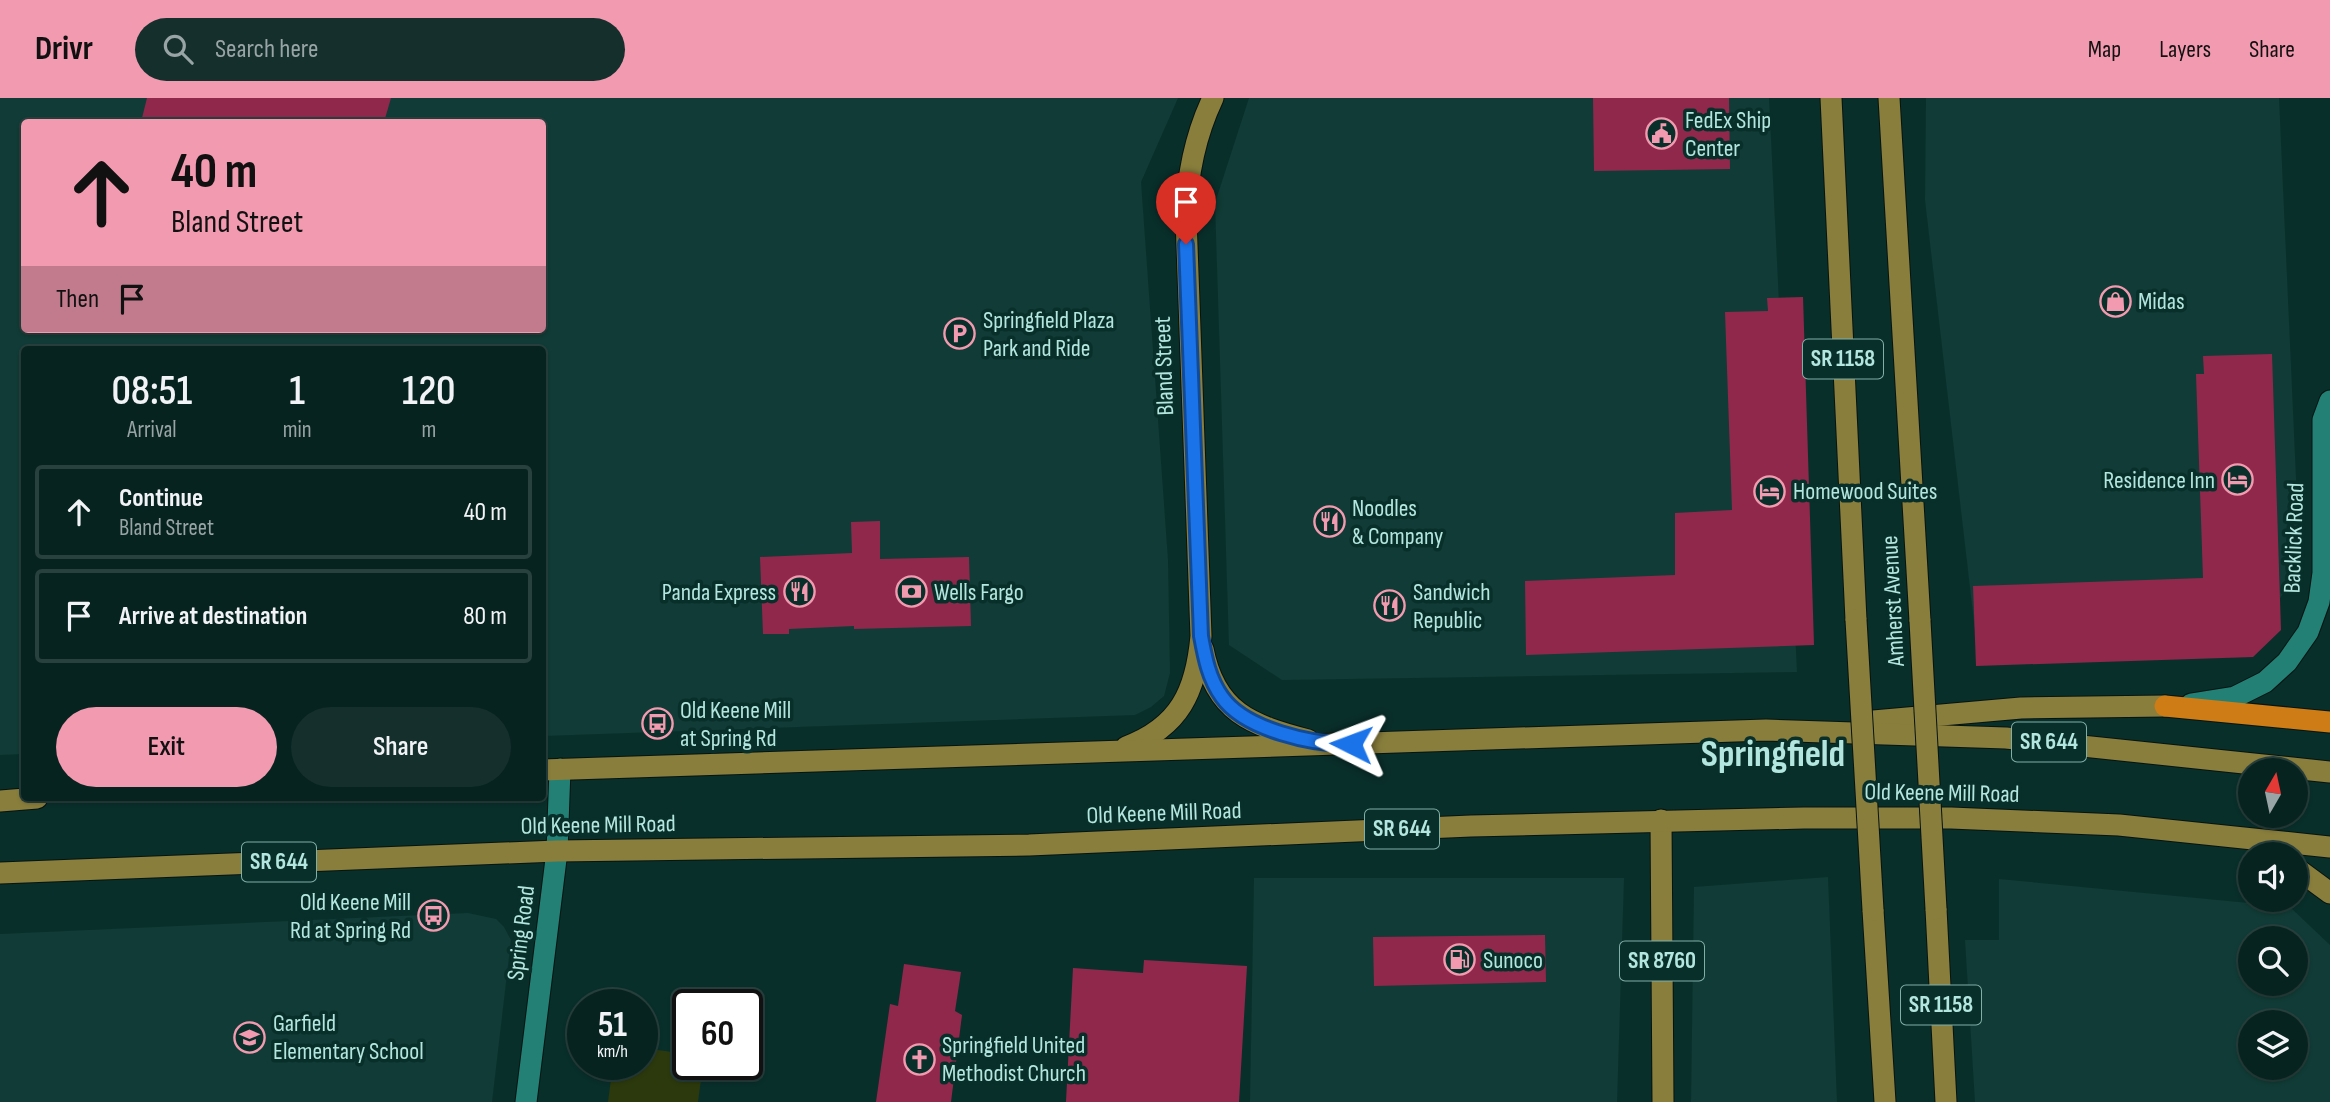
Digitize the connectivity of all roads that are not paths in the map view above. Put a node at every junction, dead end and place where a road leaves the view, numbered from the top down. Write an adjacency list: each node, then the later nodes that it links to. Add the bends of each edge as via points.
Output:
1 (1213, 98): 5 (main road, Bland Street, via 1191,166 1186,218)
2 (1831, 98): 25 (main road, Amherst Avenue / SR 1158, bridge)
3 (1889, 98): 26 (main road, Amherst Avenue / SR 1158, bridge)
4 (2330, 401): 6 (main road, Backlick Road, via 2323,420 2323,573 2308,632 2287,662 2265,682 2235,697)
5 (1201, 636): 9 (main road, via 1206,665 1233,710 1266,727); 10 (main road, via 1194,680 1175,716 1155,734)
6 (2165, 706): 7 (highway); 8 (main road, via 2021,708)
7 (2330, 722)
8 (1766, 730): 9 (main road, SR 644); 12 (main road, SR 644, via 2006,738)
9 (1327, 745): 10 (main road, SR 644)
10 (1114, 752): 11 (main road, SR 644)
11 (551, 769): 19 (main road, Spring Road)
12 (2330, 772)
13 (21, 799): 14 (main road)
14 (0, 801)
15 (1661, 820): 16 (main road, Old Keene Mill Road / SR 644, via 1951,818 2119,825); 19 (main road, Old Keene Mill Road / SR 644, via 1029,845); 24 (main road, SR 8760)
16 (2245, 837): 17 (main road); 18 (main road, Old Keene Mill Road / SR 644)
17 (2253, 842)
18 (2330, 847)
19 (557, 851): 20 (main road, Old Keene Mill Road / SR 644); 23 (main road, Spring Road)
20 (0, 873)
21 (2308, 876): 22 (main road)
22 (2330, 892)
23 (526, 1102)
24 (1662, 1102)
25 (1885, 1102)
26 (1945, 1102)

